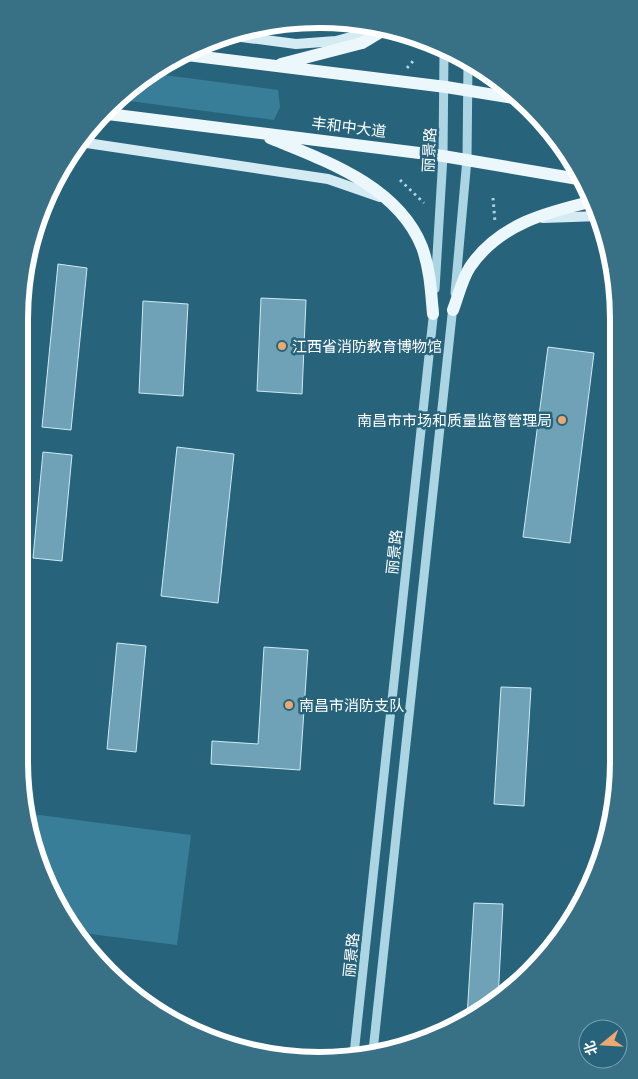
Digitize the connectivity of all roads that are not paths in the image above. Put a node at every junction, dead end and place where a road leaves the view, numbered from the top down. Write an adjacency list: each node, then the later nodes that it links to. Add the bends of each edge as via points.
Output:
1 (370, 32): 3 (main road, via 336,41 296,44)
2 (377, 33): 6 (main road, via 362,42)
3 (243, 37)
4 (194, 56): 6 (main road)
5 (444, 56): 8 (street, 丽景路)
6 (272, 66): 8 (main road)
7 (468, 69): 9 (street)
8 (446, 87): 9 (main road); 14 (street, 丽景路)
9 (469, 90): 10 (main road); 15 (street)
10 (507, 97)
11 (112, 114): 12 (main road, 丰和中大道)
12 (254, 132): 14 (main road, 丰和中大道); 17 (main road, via 356,176)
13 (87, 143): 17 (main road, via 328,179)
14 (444, 156): 15 (main road, 丰和中大道); 22 (street, 丽景路)
15 (467, 159): 16 (main road, 丰和中大道); 21 (street)
16 (574, 178)
17 (389, 201): 22 (main road, via 410,224 422,246 430,273)
18 (586, 203): 20 (main road)
19 (592, 216): 20 (main road)
20 (532, 218): 21 (main road, via 488,246 469,268)
21 (453, 310): 23 (street)
22 (433, 314): 24 (street, 丽景路)
23 (373, 1046)
24 (355, 1049)

